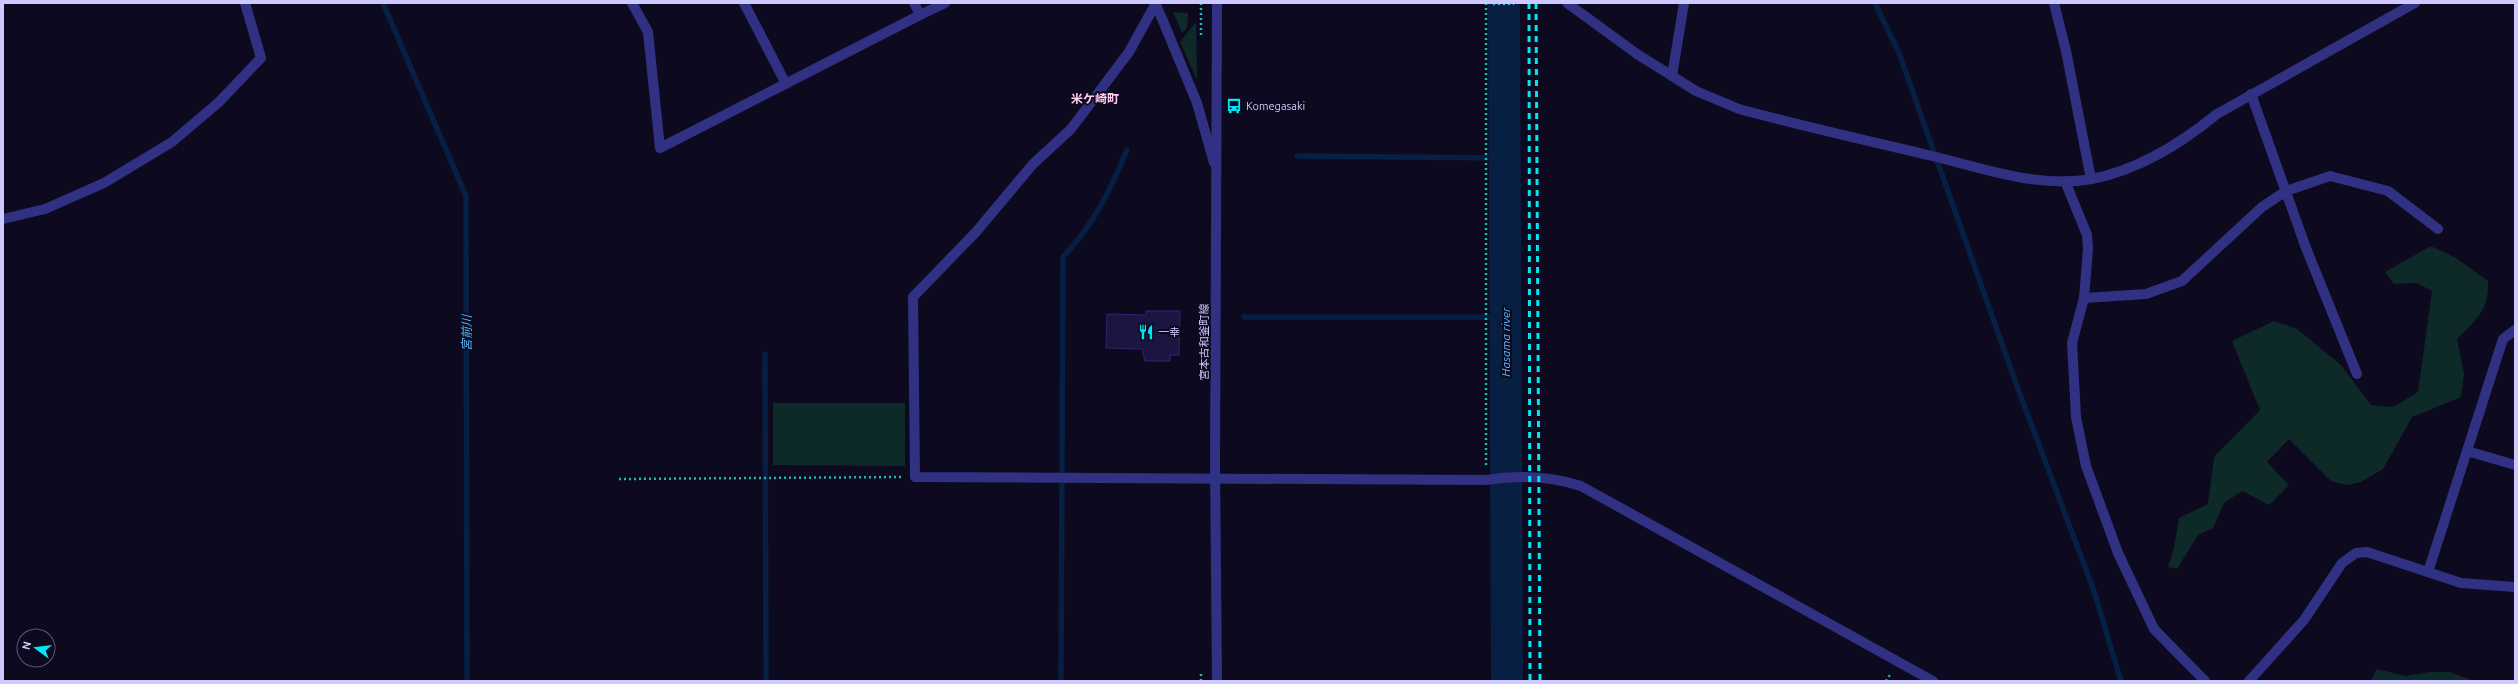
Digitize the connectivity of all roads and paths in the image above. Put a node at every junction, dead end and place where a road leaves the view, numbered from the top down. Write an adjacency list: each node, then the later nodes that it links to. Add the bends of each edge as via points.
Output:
1 (245, 3): 23 (street, via 261,58 219,102 172,142 104,183 45,209)
2 (632, 3): 17 (street, via 648,32 660,148)
3 (744, 3): 17 (street)
4 (914, 3): 15 (street)
5 (945, 3): 15 (street)
6 (1217, 3): 19 (street, 宮本古和釜町線)
7 (1486, 3): 33 (path)
8 (1567, 3): 16 (street)
9 (1684, 3): 16 (street)
10 (2054, 3): 20 (street)
11 (2415, 3): 18 (street)
12 (1156, 4): 19 (street, via 1197,103); 30 (street, via 1129,52 1071,129 1032,164 976,232 913,297)
13 (1493, 4): 14 (path)
14 (1514, 4)
15 (920, 15): 17 (street)
16 (1672, 76): 21 (street, via 1696,91 1739,109 2037,181)
17 (786, 84)
18 (2250, 94): 20 (street, via 2151,159 2127,170); 22 (street)
19 (1216, 172): 32 (street, 宮本古和釜町線)
20 (2091, 179): 21 (street)
21 (2065, 181): 25 (street, via 2087,235 2089,260)
22 (2286, 191): 24 (street, via 2330,176 2388,191); 25 (street, via 2236,229 2182,281 2146,294); 27 (street)
23 (3, 219)
24 (2438, 229)
25 (2084, 298): 38 (street, via 2072,343 2076,417 2086,466 2118,552 2154,629)
26 (2515, 330): 28 (street, via 2503,339)
27 (2357, 374)
28 (2467, 450): 29 (street); 34 (street)
29 (2515, 465)
30 (915, 476): 31 (path); 32 (street)
31 (619, 479)
32 (1215, 479): 33 (street); 36 (street, 宮本古和釜町線)
33 (1490, 479): 37 (street, via 1564,480 1581,486)
34 (2428, 572): 35 (street, via 2461,583); 39 (street, via 2367,552 2356,553 2342,562 2304,620)
35 (2515, 587)
36 (1217, 681)
37 (1933, 681)
38 (2205, 681)
39 (2249, 681)

